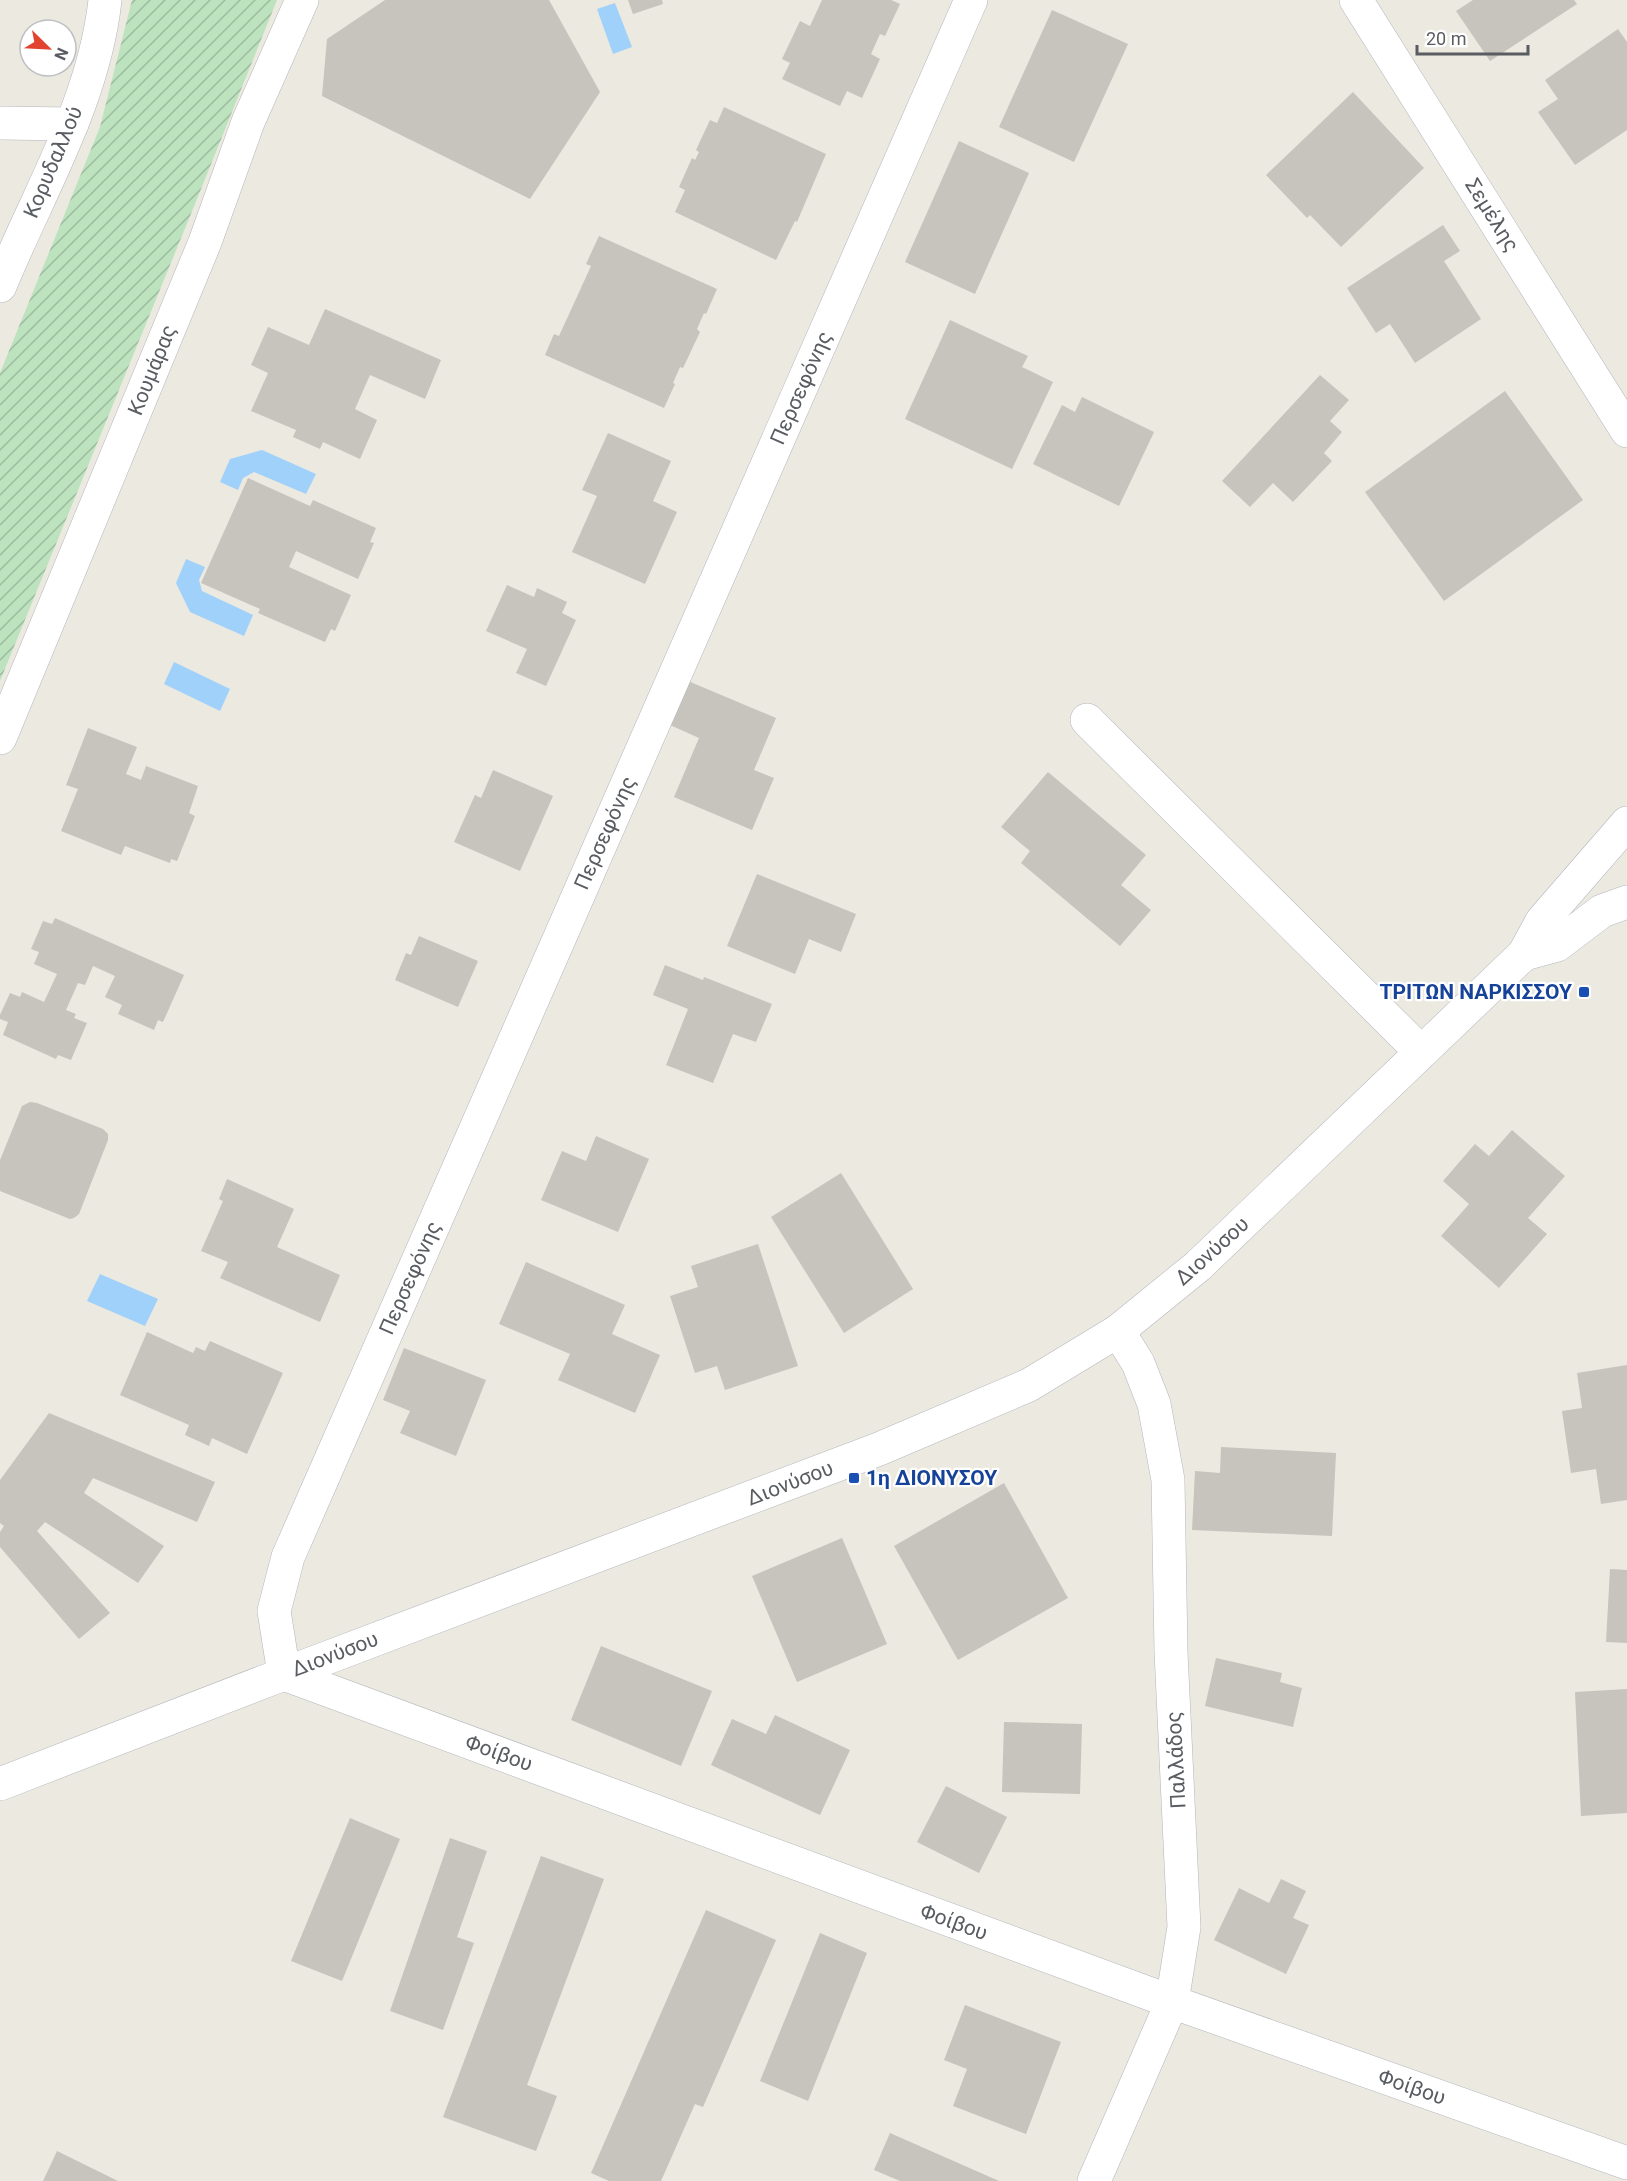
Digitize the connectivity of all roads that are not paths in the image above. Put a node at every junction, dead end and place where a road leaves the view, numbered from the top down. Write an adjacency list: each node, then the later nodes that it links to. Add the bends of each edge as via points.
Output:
1 (105, 0): 6 (street, Κορυδαλλού, via 102,32)
2 (302, 0): 10 (street, Κουμάρας, via 248,122 205,242)
3 (971, 0): 18 (street, Περσεφόνης, via 288,1557 274,1611)
4 (1356, 0): 8 (street, Σεμέλης)
5 (0, 123): 6 (street)
6 (72, 124): 7 (street, Κορυδαλλού)
7 (0, 286)
8 (1627, 431)
9 (1087, 720): 16 (street)
10 (0, 738)
11 (1627, 823): 13 (street, Διονύσου)
12 (1627, 857): 13 (street)
13 (1588, 866): 15 (street, Διονύσου, via 1542,921)
14 (1627, 902): 15 (street, Διονύσου, via 1602,911 1557,945)
15 (1524, 954): 16 (street, Διονύσου)
16 (1421, 1052): 17 (street, Διονύσου, via 1198,1266)
17 (1118, 1331): 18 (street, Διονύσου, via 1029,1385 879,1449); 20 (street, Παλλάδος, via 1138,1364 1154,1404 1168,1480 1171,1652 1184,1927)
18 (284, 1674): 19 (street, Διονύσου); 20 (street, Φοίβου)
19 (0, 1784)
20 (1172, 2002): 21 (street, Φοίβου); 22 (street, Παλλάδος)
21 (1627, 2163)
22 (1094, 2181)

